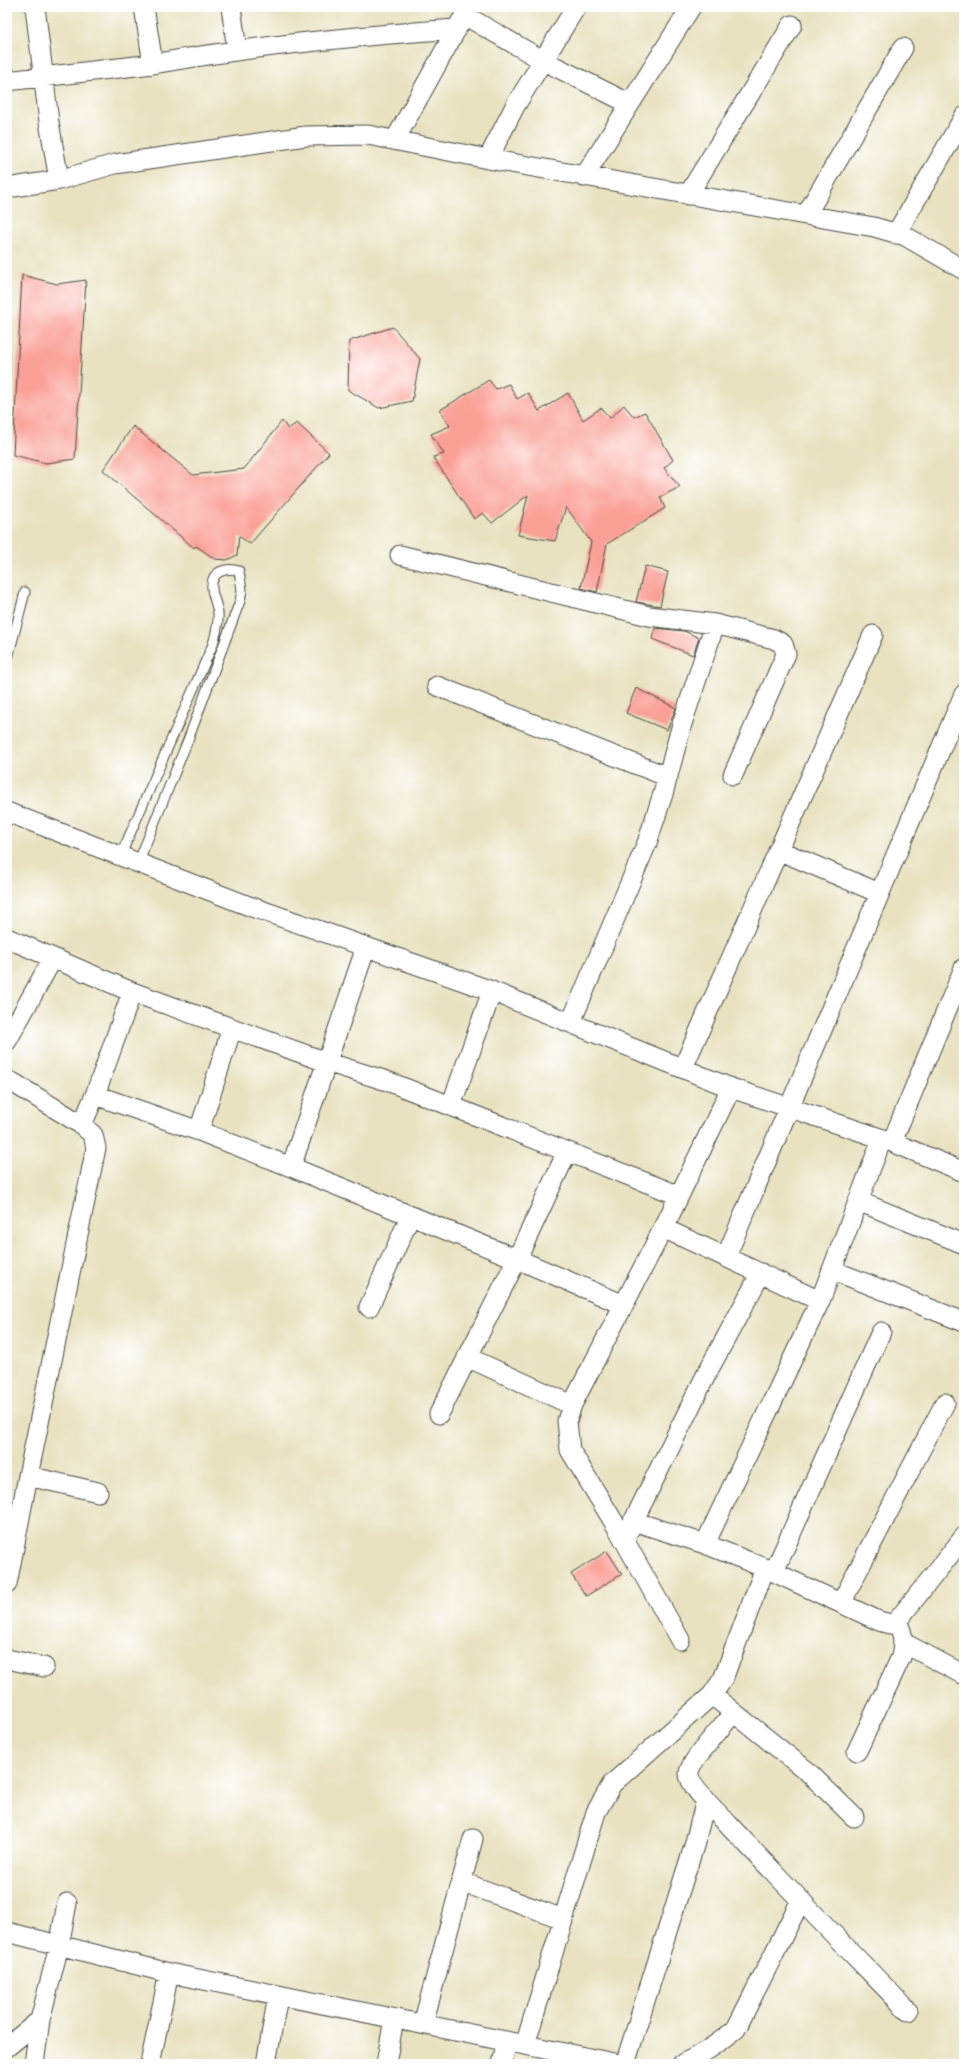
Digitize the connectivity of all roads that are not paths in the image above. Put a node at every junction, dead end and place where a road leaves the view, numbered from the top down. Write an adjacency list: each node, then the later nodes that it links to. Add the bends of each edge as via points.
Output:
1 (35, 7): 12 (street)
2 (144, 7): 11 (street)
3 (231, 7): 9 (street)
4 (576, 7): 10 (street)
5 (691, 7): 14 (street)
6 (463, 17): 9 (street, via 362,36); 10 (street); 16 (street)
7 (792, 25): 21 (street)
8 (903, 48): 22 (street)
9 (237, 50): 11 (street)
10 (544, 61): 14 (street); 17 (street, via 515,106)
11 (153, 64): 12 (street)
12 (43, 77): 13 (street); 19 (street)
13 (7, 81)
14 (630, 104): 18 (street)
15 (964, 117): 23 (street)
16 (395, 140): 17 (street); 19 (street, via 368,135 306,136 115,164)
17 (488, 159): 18 (street)
18 (584, 177): 21 (street)
19 (59, 180): 20 (street)
20 (7, 188)
21 (688, 195): 22 (street)
22 (806, 215): 23 (street)
23 (896, 234): 24 (street, via 905,236)
24 (964, 270)
25 (400, 555): 27 (street, via 649,616)
26 (25, 592): 29 (lane)
27 (715, 624): 32 (street, via 774,639 783,644 786,654); 33 (street, via 682,724)
28 (873, 635): 35 (street)
29 (7, 662)
30 (437, 686): 33 (street)
31 (964, 694): 38 (street)
32 (733, 775)
33 (668, 777): 45 (street, via 647,843)
34 (7, 812): 36 (street)
35 (778, 850): 38 (street); 49 (street)
36 (120, 858): 37 (street); 37 (lane, via 213,644 218,624 213,579 219,571 229,568 239,571 242,590 240,601)
37 (138, 863): 40 (street)
38 (879, 893): 54 (street)
39 (7, 938): 41 (street)
40 (366, 947): 43 (street); 48 (street)
41 (54, 958): 44 (street); 47 (street)
42 (964, 968): 57 (street)
43 (492, 991): 45 (street); 53 (street)
44 (132, 992): 46 (street); 52 (street)
45 (571, 1022): 49 (street)
46 (232, 1028): 48 (street); 56 (street)
47 (7, 1041)
48 (326, 1062): 53 (street, via 387,1081); 59 (street)
49 (683, 1068): 51 (street)
50 (7, 1083): 55 (street, via 12,1082)
51 (731, 1088): 54 (street); 61 (street)
52 (95, 1095): 55 (street); 56 (street)
53 (451, 1106): 58 (street)
54 (789, 1106): 57 (street); 66 (street)
55 (82, 1125): 79 (street, via 93,1135 96,1148)
56 (199, 1131): 59 (street)
57 (887, 1140): 60 (street); 62 (street)
58 (567, 1152): 61 (street); 67 (street)
59 (291, 1168): 63 (street)
60 (964, 1172)
61 (678, 1195): 64 (street)
62 (858, 1200): 65 (street); 68 (street)
63 (410, 1217): 67 (street); 72 (street)
64 (663, 1228): 66 (street); 71 (street)
65 (964, 1244)
66 (726, 1257): 69 (street)
67 (517, 1259): 71 (street); 75 (street)
68 (832, 1270): 70 (street); 73 (street)
69 (761, 1274): 70 (street); 81 (street, via 708,1371)
70 (820, 1301): 84 (street)
71 (624, 1305): 77 (street)
72 (369, 1307)
73 (964, 1322)
74 (881, 1332): 85 (street)
75 (467, 1357): 77 (street); 78 (street)
76 (945, 1403): 87 (street)
77 (572, 1405): 83 (street, via 567,1421 570,1450)
78 (438, 1414)
79 (28, 1476): 80 (street); 86 (street)
80 (98, 1492)
81 (633, 1521): 83 (street); 84 (street)
82 (964, 1537): 88 (street)
83 (624, 1540): 89 (street)
84 (705, 1544): 85 (street)
85 (769, 1570): 87 (street); 94 (street, via 723,1679)
86 (7, 1584)
87 (841, 1603): 88 (street, via 879,1621 890,1624)
88 (897, 1621): 90 (street, via 904,1634)
89 (680, 1640)
90 (904, 1643): 93 (street); 96 (street, via 901,1657)
91 (7, 1659): 92 (street)
92 (44, 1667)
93 (964, 1675)
94 (712, 1695): 95 (street); 103 (street, via 612,1784 603,1797)
95 (733, 1713): 97 (street, via 688,1772 689,1780); 98 (street, via 807,1772)
96 (857, 1751)
97 (706, 1800): 101 (street); 122 (street, via 694,1846)
98 (854, 1817)
99 (473, 1839): 100 (street)
100 (462, 1882): 103 (street); 111 (street)
101 (800, 1900): 108 (street); 123 (street, via 736,2029 696,2058)
102 (67, 1903): 105 (street)
103 (563, 1919): 113 (street)
104 (7, 1932): 105 (street)
105 (60, 1946): 106 (street); 110 (street)
106 (169, 1973): 107 (street); 117 (street)
107 (278, 1996): 109 (street); 118 (street)
108 (908, 2011)
109 (394, 2019): 111 (street); 119 (street)
110 (40, 2020): 114 (street); 116 (street)
111 (422, 2024): 112 (street)
112 (507, 2041): 113 (street); 120 (street)
113 (525, 2045): 115 (street)
114 (7, 2047)
115 (577, 2059): 121 (street)
116 (34, 2064)
117 (150, 2064)
118 (266, 2064)
119 (386, 2064)
120 (502, 2064)
121 (619, 2064)
122 (625, 2064)
123 (682, 2064)

